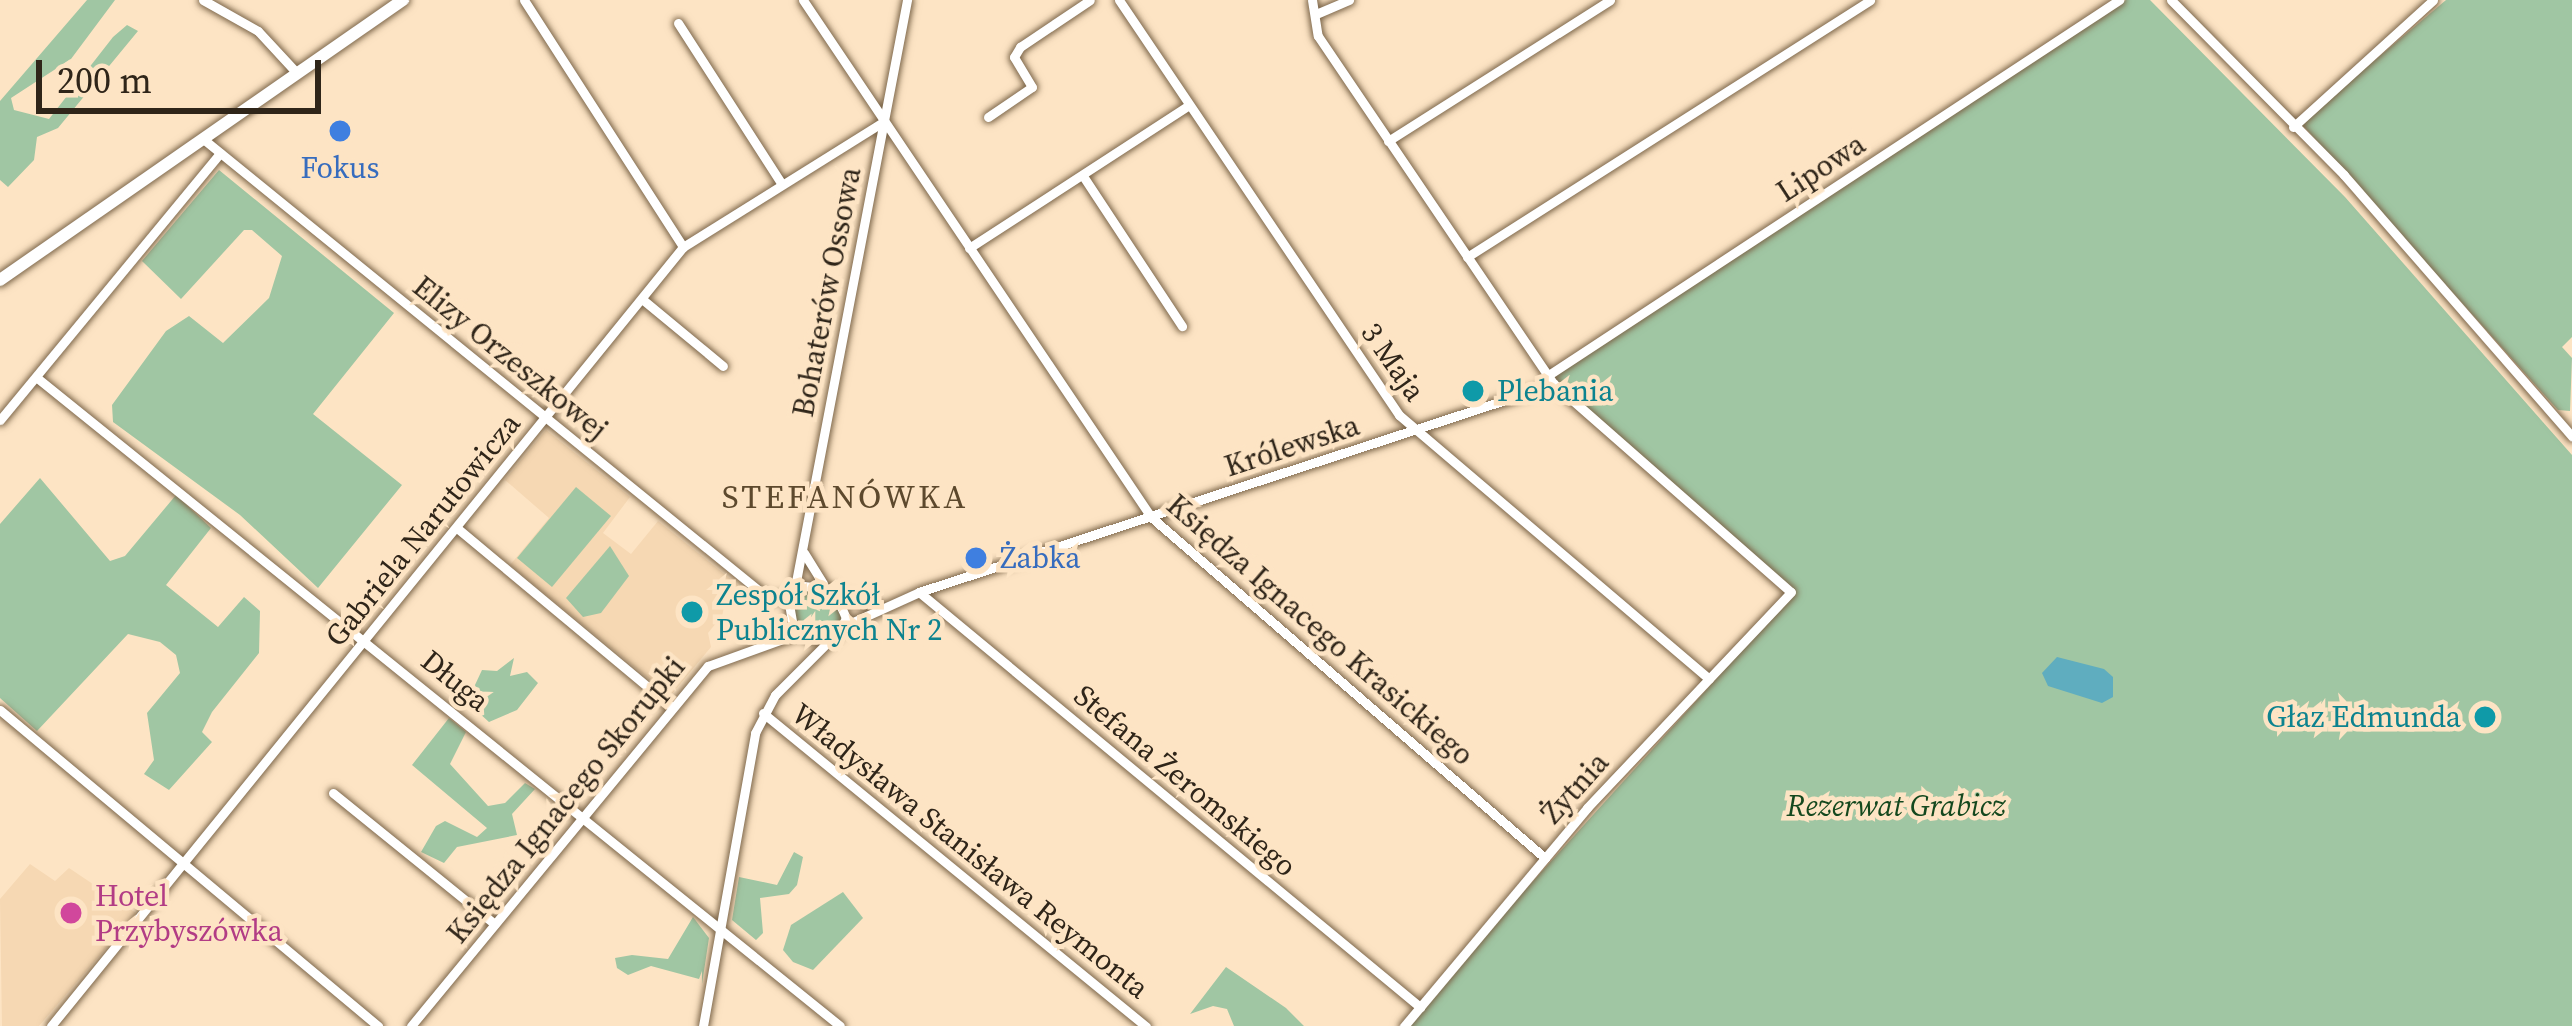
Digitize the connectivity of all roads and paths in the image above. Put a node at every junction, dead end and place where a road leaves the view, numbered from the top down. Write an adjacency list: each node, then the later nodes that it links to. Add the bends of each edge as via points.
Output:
1 (203, 0): 17 (street, via 258,31)
2 (403, 0): 17 (main road)
3 (524, 0): 27 (street)
4 (803, 0): 20 (street, Księdza Ignacego Krasickiego)
5 (907, 0): 20 (street, Bohaterów Ossowa)
6 (1090, 0): 19 (street, via 1020,47 1014,57 1032,87)
7 (1119, 0): 18 (street, 3 Maja)
8 (1312, 0): 15 (street)
9 (1349, 0): 15 (street)
10 (1610, 0): 23 (street)
11 (1870, 0): 29 (street)
12 (2119, 0): 35 (street, Lipowa)
13 (2170, 0): 21 (street)
14 (2433, 0): 21 (street)
15 (1316, 14): 23 (street, via 1318,36)
16 (678, 23): 26 (street)
17 (296, 72): 22 (main road)
18 (1189, 105): 25 (street); 39 (street, 3 Maja)
19 (988, 117)
20 (883, 122): 26 (street, Gabriela Narutowicza); 28 (street, Księdza Ignacego Krasickiego); 42 (street, Bohaterów Ossowa)
21 (2293, 127): 38 (street)
22 (202, 138): 24 (street, Elizy Orzeszkowej); 30 (main road)
23 (1388, 141): 29 (street)
24 (220, 153): 34 (street); 36 (street, Elizy Orzeszkowej)
25 (1083, 176): 28 (street); 32 (street)
26 (781, 183): 27 (street, Gabriela Narutowicza)
27 (683, 248): 31 (street, Gabriela Narutowicza)
28 (969, 248): 40 (street, Księdza Ignacego Krasickiego)
29 (1467, 257): 35 (street)
30 (0, 280)
31 (642, 299): 33 (street); 36 (street, Gabriela Narutowicza)
32 (1182, 326)
33 (723, 366)
34 (37, 377): 37 (street); 53 (street, Długa)
35 (1551, 380): 39 (street, Królewska); 55 (street, Żytnia, via 1791,592)
36 (544, 417): 41 (street, Gabriela Narutowicza); 45 (street, Elizy Orzeszkowej, via 768,598)
37 (0, 420)
38 (2569, 429)
39 (1415, 431): 40 (street, Królewska); 55 (street, 3 Maja)
40 (1150, 517): 44 (street, Królewska); 61 (street, Księdza Ignacego Krasickiego)
41 (457, 528): 53 (street, Gabriela Narutowicza); 56 (street)
42 (803, 548): 43 (street); 45 (street, Bohaterów Ossowa)
43 (823, 584): 45 (street); 46 (street)
44 (919, 592): 47 (street, Królewska); 65 (street, Stefana Żeromskiego)
45 (793, 594): 48 (street)
46 (842, 596): 47 (street); 49 (street)
47 (883, 605): 49 (street, Królewska)
48 (790, 620): 50 (street); 51 (street)
49 (842, 627): 52 (street)
50 (802, 635): 51 (street, Księdza Ignacego Skorupki); 52 (street); 54 (street)
51 (782, 637): 56 (street, Księdza Ignacego Skorupki, via 715,660)
52 (830, 638): 54 (street)
53 (366, 640): 60 (street, Długa); 62 (street, Gabriela Narutowicza)
54 (800, 669): 58 (street)
55 (1709, 679): 61 (street, Żytnia)
56 (673, 707): 60 (street, Księdza Ignacego Skorupki)
57 (0, 710): 62 (street)
58 (764, 712): 64 (street); 71 (street, Władysława Stanisława Reymonta)
59 (333, 793): 63 (street)
60 (584, 816): 63 (street, Księdza Ignacego Skorupki); 64 (street, Długa)
61 (1545, 858): 65 (street, Żytnia)
62 (182, 865): 66 (street, Gabriela Narutowicza); 67 (street)
63 (495, 924): 68 (street, Księdza Ignacego Skorupki)
64 (720, 928): 69 (street); 70 (street, Długa)
65 (1420, 1006): 72 (street, Żytnia)
66 (51, 1026)
67 (377, 1026)
68 (411, 1026)
69 (704, 1026)
70 (840, 1026)
71 (1146, 1026)
72 (1405, 1026)

